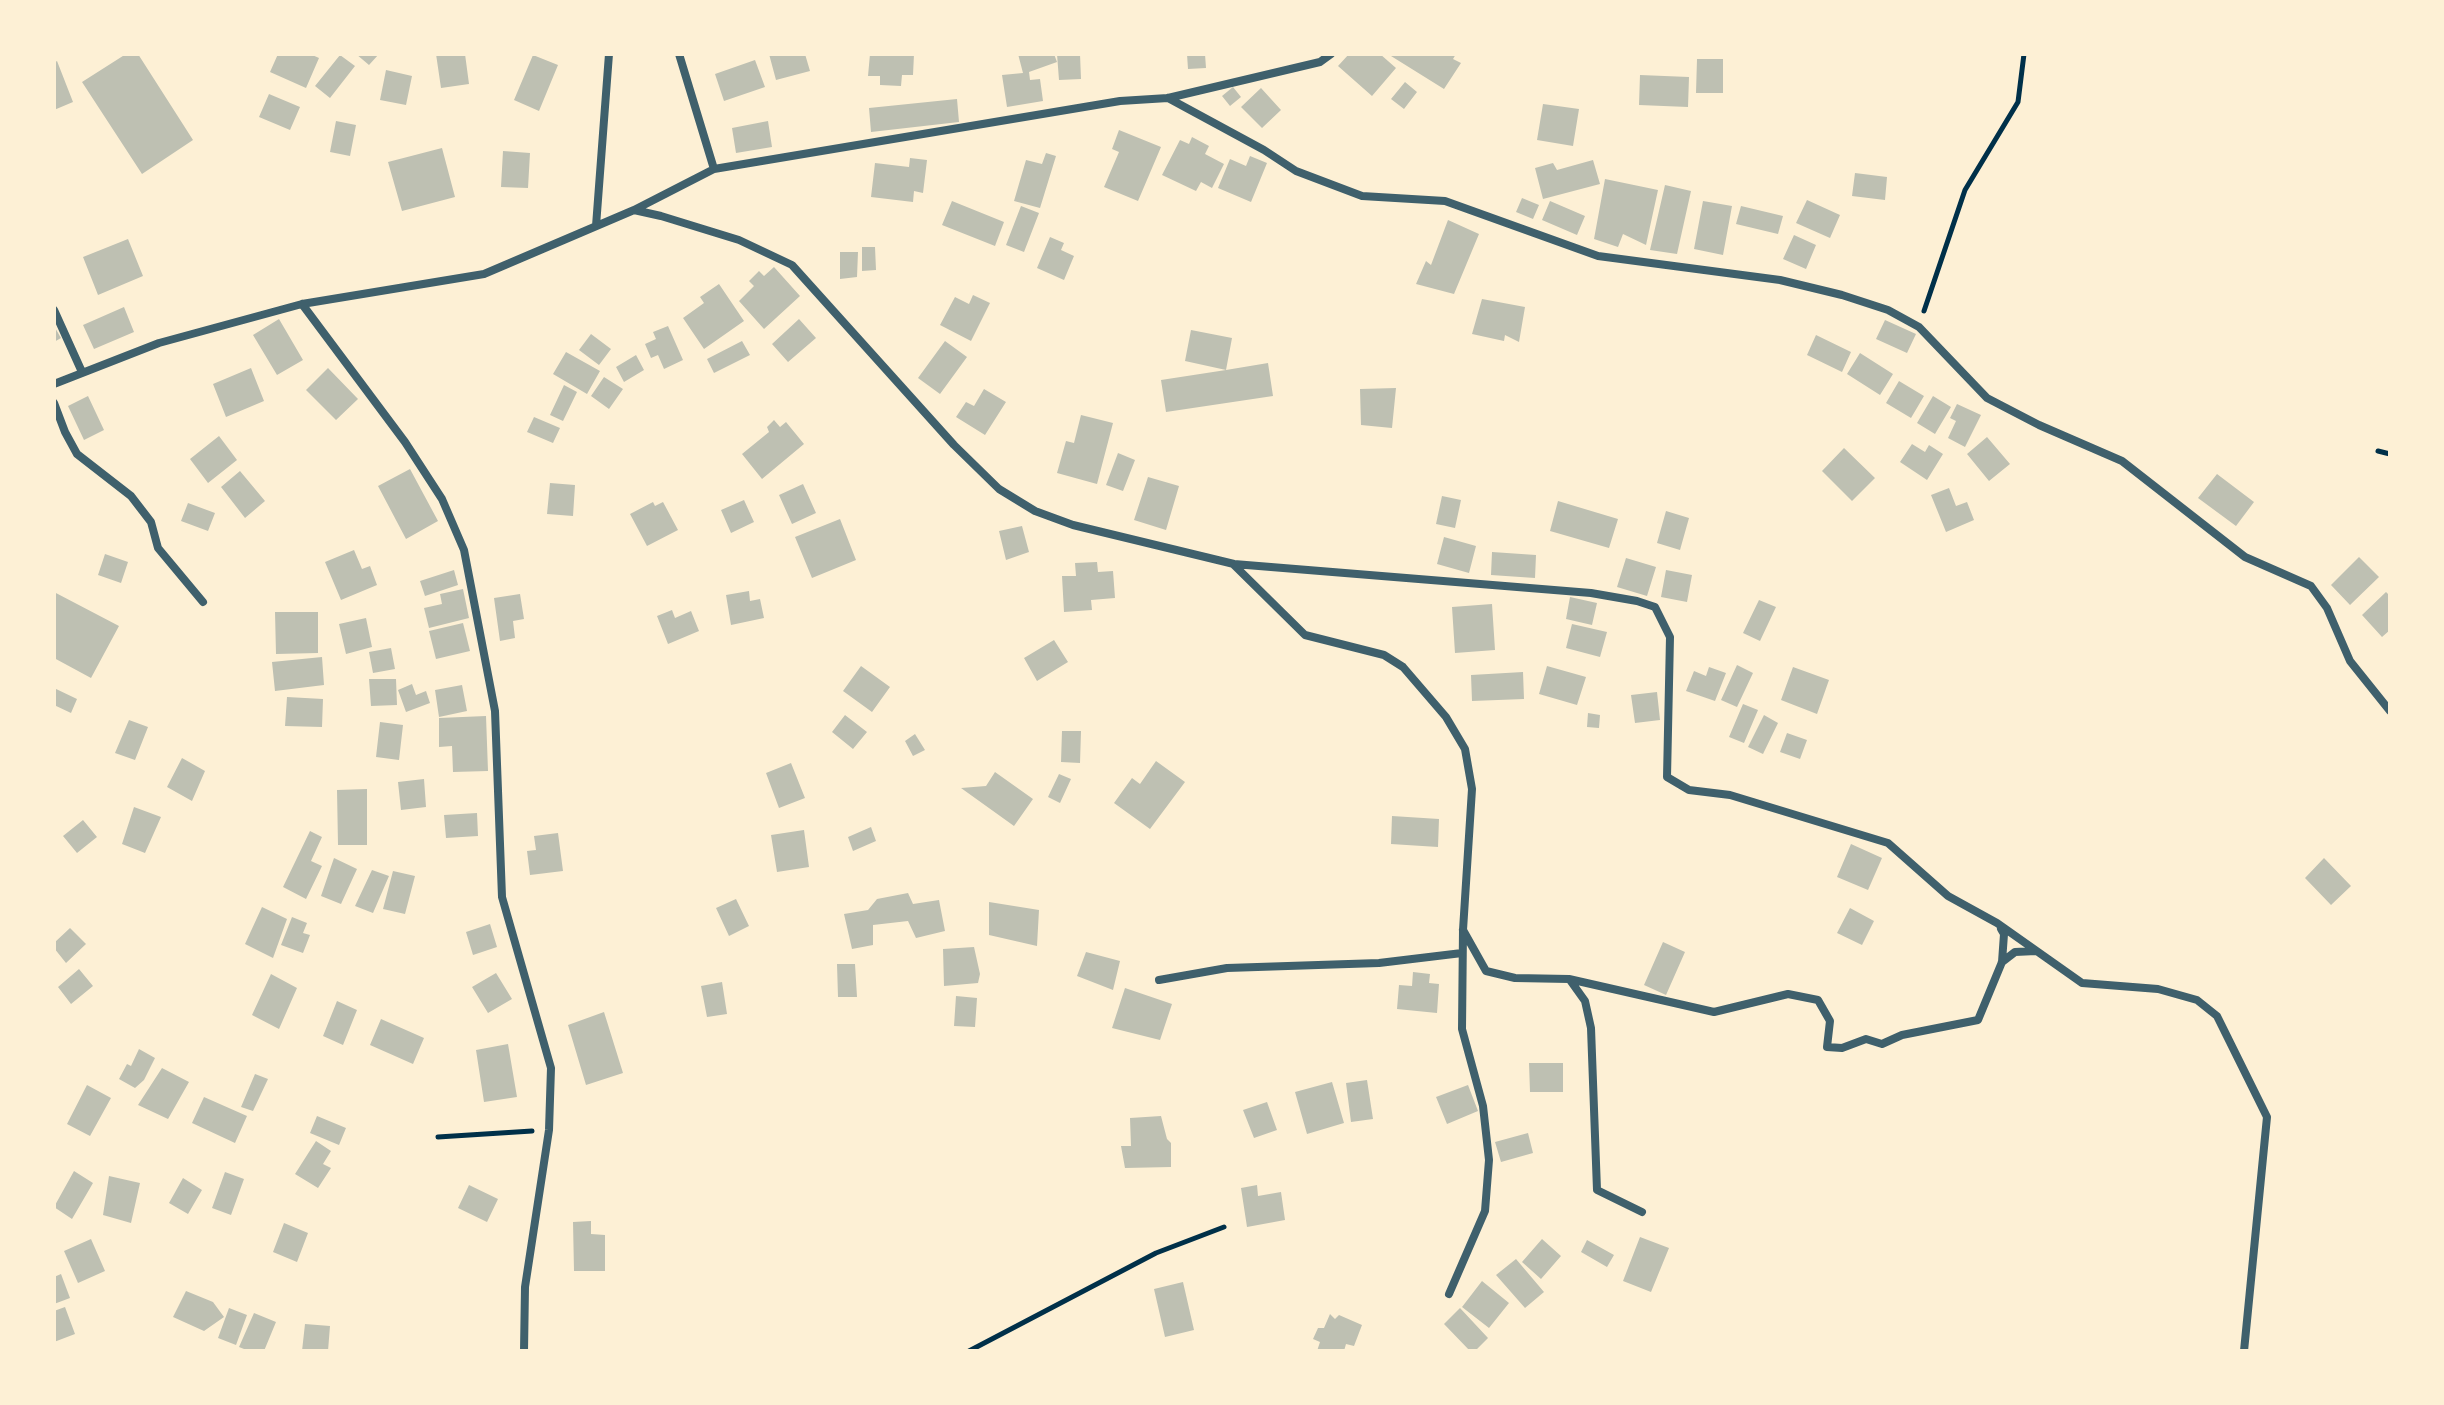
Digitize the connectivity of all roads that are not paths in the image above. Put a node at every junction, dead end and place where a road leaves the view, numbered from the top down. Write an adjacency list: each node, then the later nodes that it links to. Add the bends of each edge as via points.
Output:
1 (609, 54): 7 (street)
2 (679, 54): 5 (street)
3 (1331, 54): 4 (street, via 1320,62)
4 (1168, 98): 5 (street, via 1120,101); 15 (street, via 1296,171 1362,196 1445,201 1598,256 1780,280 1888,310 1919,327 1987,398 2122,461 2245,557 2311,586 2327,608 2350,661)
5 (714, 169): 6 (street)
6 (634, 210): 7 (street); 13 (street, via 739,240 792,265 954,445 999,489 1035,511)
7 (596, 226): 8 (street, via 484,274)
8 (302, 304): 10 (street, via 159,343); 25 (street, via 405,442 442,499 464,550 495,711 502,897 551,1068 549,1130 525,1287)
9 (54, 310): 10 (street)
10 (82, 372): 11 (street)
11 (54, 384)
12 (54, 403): 14 (street, via 77,454 131,496 151,522 158,548)
13 (1234, 564): 16 (street, via 1591,593 1655,607 1670,637 1667,777 1689,790 1730,795 1888,843 1948,896); 17 (street, via 1305,635 1384,655 1403,667 1446,717 1465,749 1472,789)
14 (203, 602)
15 (2390, 711)
16 (1997, 923): 18 (street); 20 (street, via 2004,934)
17 (1463, 930): 19 (street); 21 (street, via 1486,971 1515,978)
18 (2037, 951): 20 (street, via 2015,952); 26 (street, via 2082,983 2158,989 2197,1000 2217,1016 2267,1117)
19 (1462, 953): 22 (street, via 1379,963 1227,968); 24 (street, via 1462,1029 1483,1106 1489,1160 1485,1211)
20 (2002, 962): 21 (street, via 1978,1020 1882,1044 1866,1039 1842,1048 1827,1047 1830,1021 1818,1000 1788,994 1714,1012)
21 (1569, 979): 23 (street, via 1585,1001 1591,1028 1597,1190)
22 (1159, 980)
23 (1642, 1212)
24 (1449, 1294)
25 (524, 1351)
26 (2244, 1351)

